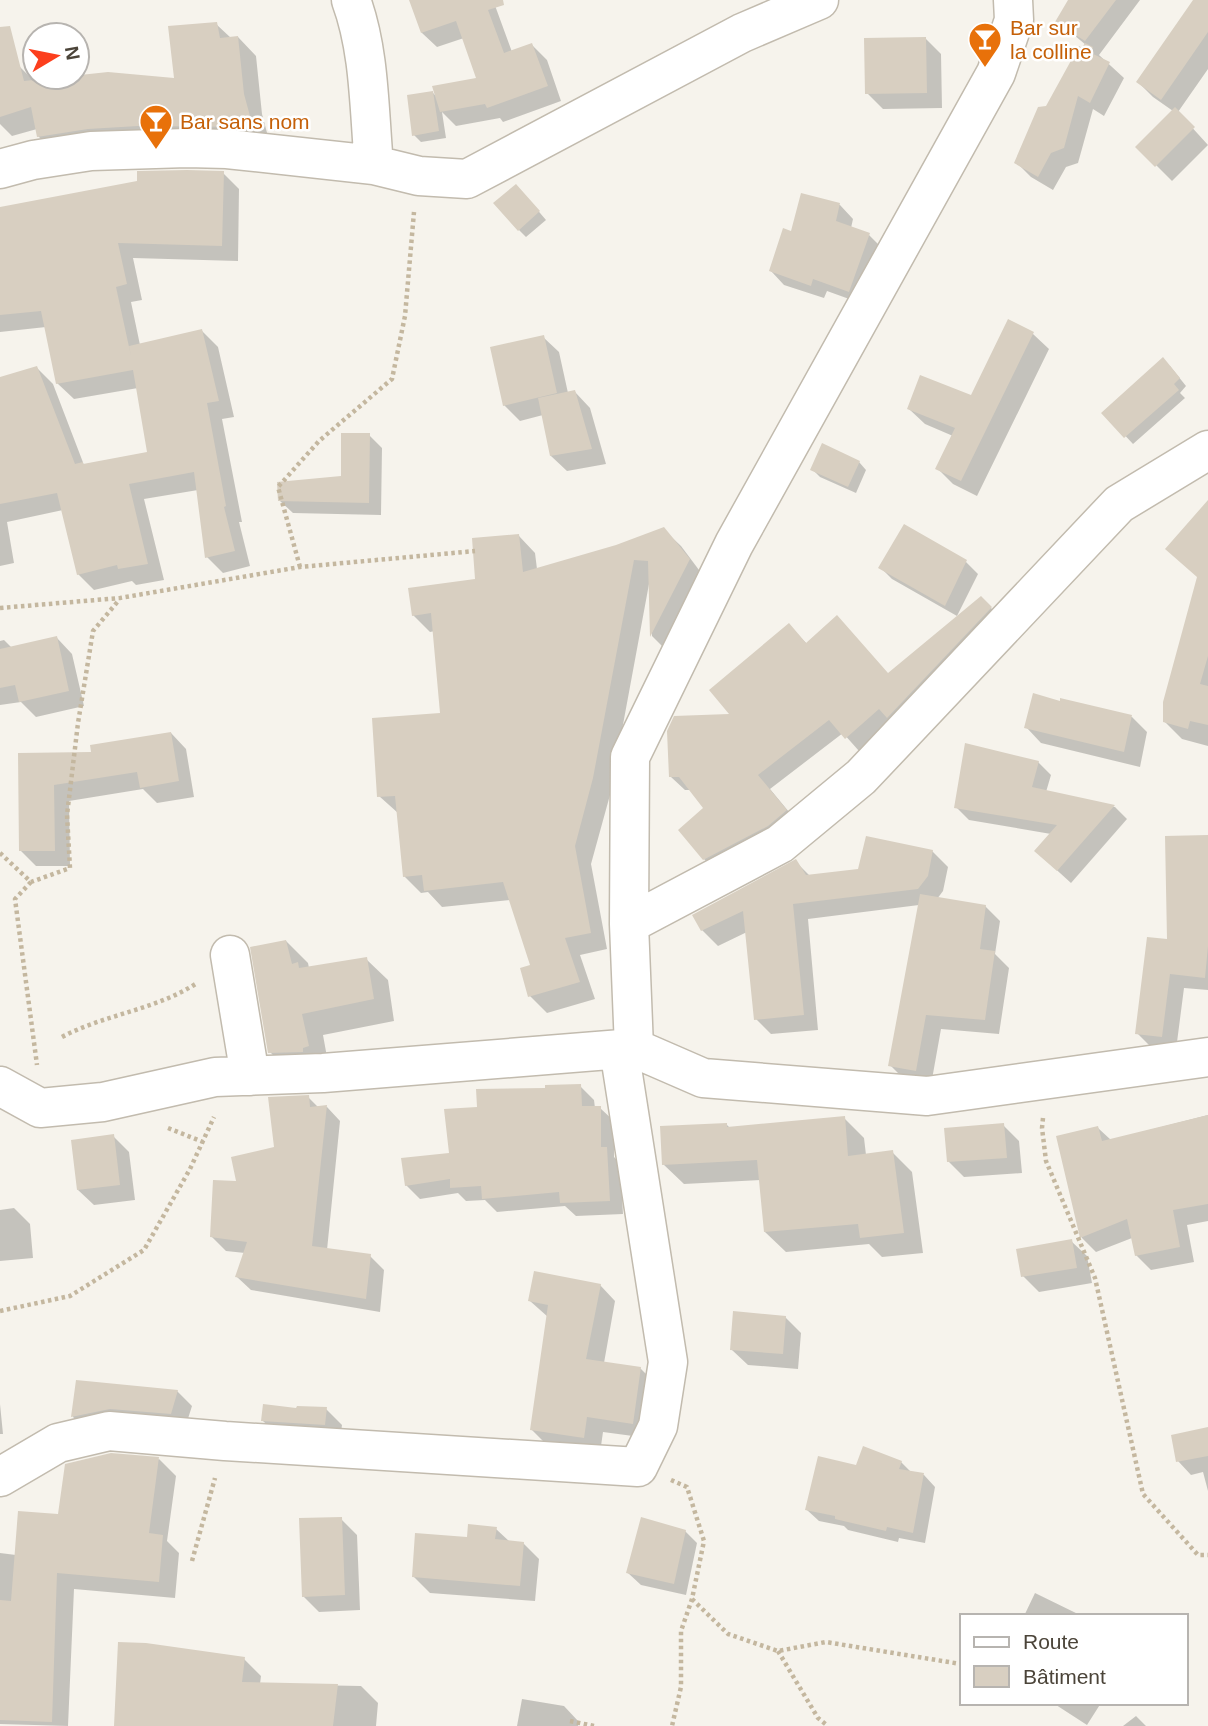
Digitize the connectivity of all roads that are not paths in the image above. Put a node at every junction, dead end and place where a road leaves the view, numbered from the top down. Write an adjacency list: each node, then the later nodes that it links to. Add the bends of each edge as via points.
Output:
1 (351, 0): 4 (street, via 365,64)
2 (819, 0): 4 (street, via 742,33 467,179 419,176)
3 (1013, 0): 7 (street, via 1014,20 996,73 734,544 630,757)
4 (374, 165): 5 (street, via 228,149 146,148 91,151)
5 (0, 169)
6 (1208, 450): 7 (street, via 1119,504 861,777 780,844)
7 (629, 924): 9 (street)
8 (230, 955): 11 (street)
9 (626, 1049): 10 (street, via 702,1078 927,1096); 11 (street); 13 (street, via 668,1362 658,1426 638,1467 109,1431 58,1443)
10 (1208, 1057)
11 (233, 1077): 12 (street, via 103,1102 40,1108)
12 (0, 1086)
13 (0, 1477)

